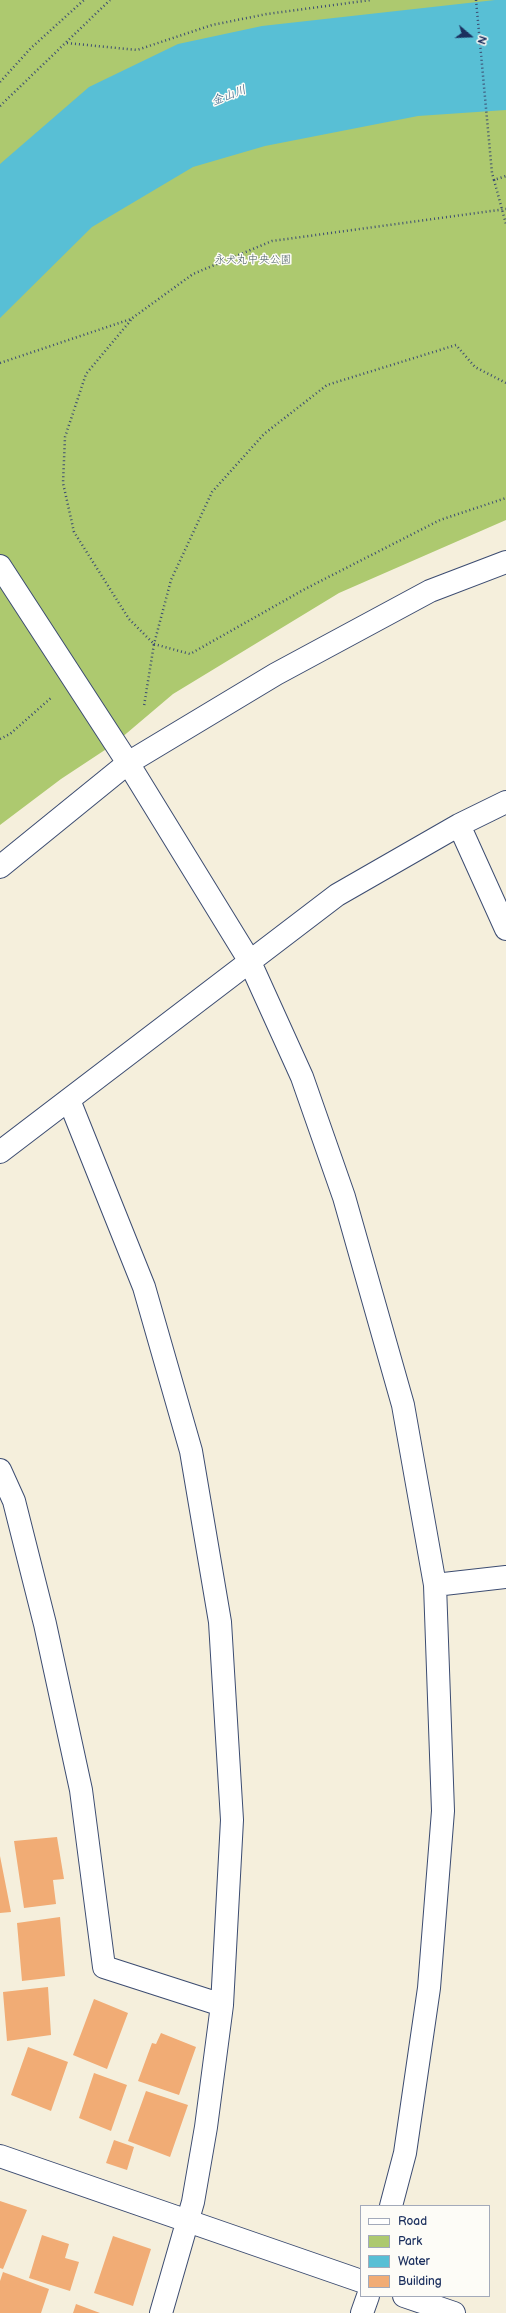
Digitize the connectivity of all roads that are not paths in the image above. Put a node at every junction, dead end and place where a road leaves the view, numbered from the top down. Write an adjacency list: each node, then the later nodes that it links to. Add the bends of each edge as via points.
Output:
1 (506, 562): 3 (street, via 416,599 276,674)
2 (0, 566): 3 (street)
3 (128, 763): 6 (street); 8 (street)
4 (506, 802): 5 (street)
5 (459, 826): 7 (street); 8 (street, via 337,895)
6 (0, 868)
7 (506, 929)
8 (249, 960): 9 (street); 13 (street, via 302,1077 344,1197 403,1405)
9 (69, 1100): 10 (street); 14 (street, via 144,1287 191,1451 217,1606 232,1820)
10 (0, 1152)
11 (0, 1470): 14 (street, via 14,1501 45,1624 81,1790 104,1967)
12 (506, 1577): 13 (street)
13 (435, 1585): 16 (street, via 443,1811 429,1988 405,2152)
14 (222, 2005): 17 (street, via 206,2127)
15 (0, 2156): 17 (street)
16 (391, 2205)
17 (188, 2222): 18 (street); 21 (street)
18 (360, 2281)
19 (368, 2297): 22 (street)
20 (407, 2297): 23 (street)
21 (161, 2313)
22 (362, 2313)
23 (454, 2313)

